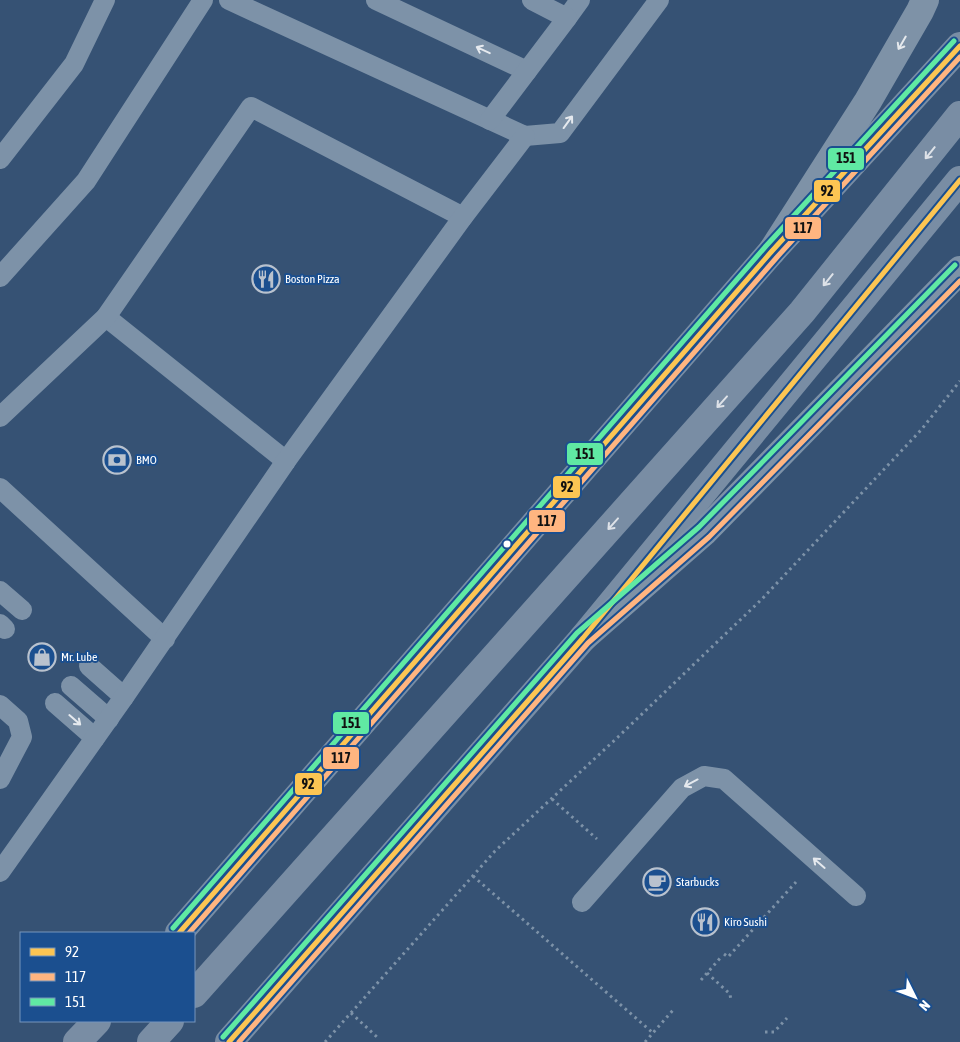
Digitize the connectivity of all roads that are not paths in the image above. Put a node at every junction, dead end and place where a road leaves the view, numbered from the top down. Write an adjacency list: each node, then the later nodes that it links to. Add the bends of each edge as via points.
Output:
1 (105, 0): 15 (lane, via 74,64)
2 (203, 0): 20 (lane, via 86,181)
3 (229, 0): 13 (lane)
4 (376, 0): 11 (lane, one-way to 4)
5 (532, 0): 9 (lane)
6 (580, 0): 9 (lane)
7 (659, 0): 14 (lane, one-way to 7, via 560,133)
8 (925, 0): 18 (highway, one-way to 18, via 868,101)
9 (567, 18): 11 (lane)
10 (960, 46): 18 (main road)
11 (527, 71): 13 (lane)
12 (960, 115): 41 (main road, one-way to 41, via 802,312)
13 (490, 120): 14 (lane)
14 (525, 136): 17 (lane)
15 (0, 158)
16 (960, 180): 27 (main road)
17 (463, 217): 21 (lane, via 251,108); 23 (lane)
18 (772, 251): 40 (main road)
19 (960, 270): 27 (highway, via 704,532)
20 (0, 277)
21 (106, 317): 22 (lane); 23 (lane)
22 (0, 417)
23 (286, 460): 28 (lane)
24 (0, 488): 28 (lane)
25 (0, 591): 26 (lane)
26 (22, 610)
27 (583, 638): 46 (main road)
28 (165, 639): 31 (lane)
29 (89, 666): 31 (lane)
30 (71, 686): 34 (lane)
31 (124, 697): 34 (lane)
32 (55, 703): 35 (lane, one-way to 35)
33 (0, 705): 36 (lane, via 18,721 22,737)
34 (109, 719): 35 (lane)
35 (95, 738): 37 (lane)
36 (0, 779)
37 (0, 872)
38 (856, 896): 39 (lane, one-way to 39, via 724,779 704,776 682,788)
39 (582, 902)
40 (180, 932)
41 (195, 993)
42 (96, 1022): 44 (main road)
43 (169, 1022): 45 (main road)
44 (76, 1042)
45 (151, 1042)
46 (229, 1042)

